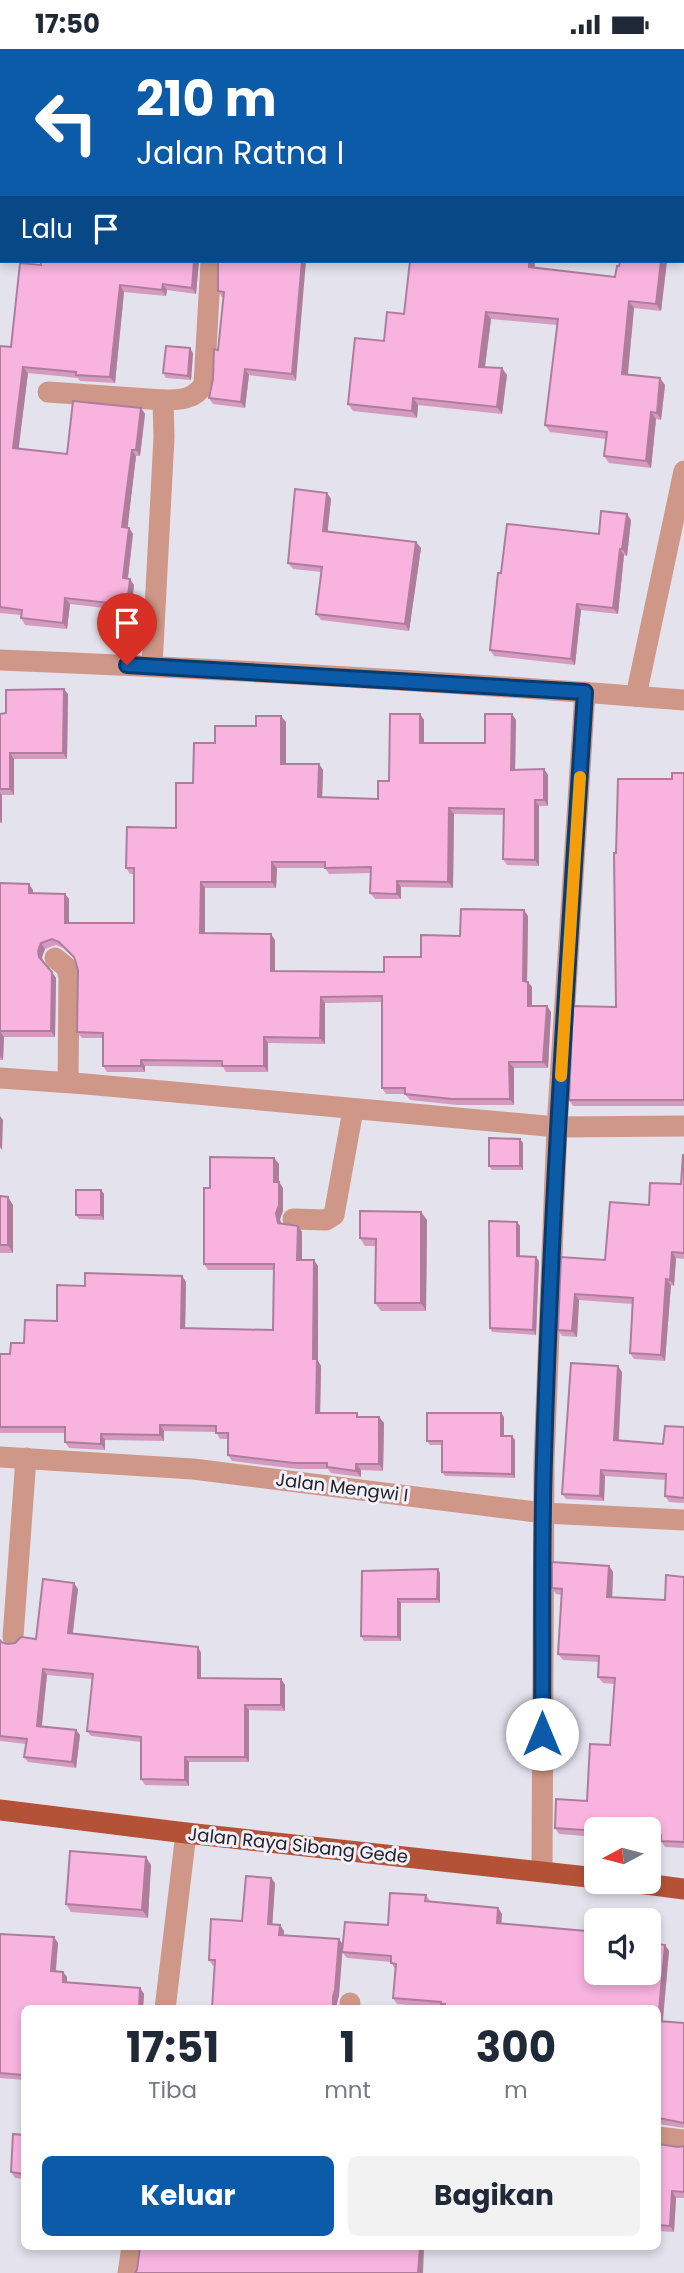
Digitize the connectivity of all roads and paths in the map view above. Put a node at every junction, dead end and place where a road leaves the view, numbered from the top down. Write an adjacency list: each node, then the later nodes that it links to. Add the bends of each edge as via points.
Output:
1 (211, 263): 3 (street, via 204,384 191,397)
2 (48, 392): 3 (street)
3 (163, 400): 6 (street)
4 (684, 471): 8 (street)
5 (0, 660): 6 (street)
6 (152, 666): 7 (street)
7 (585, 692): 8 (street); 15 (street)
8 (636, 696): 9 (street)
9 (684, 700)
10 (55, 958): 12 (street, via 66,967 68,976)
11 (0, 1078): 12 (street)
12 (68, 1082): 13 (street)
13 (354, 1109): 15 (street); 16 (street, via 334,1215 326,1220)
14 (684, 1126): 15 (street)
15 (557, 1128): 19 (street)
16 (293, 1219)
17 (0, 1457): 18 (street, Jalan Mengwi I)
18 (26, 1458): 19 (street, Jalan Mengwi I, via 193,1469); 21 (street)
19 (544, 1513): 20 (street, Jalan Mengwi I); 24 (street)
20 (684, 1520)
21 (13, 1637)
22 (0, 1809): 23 (main road, Jalan Raya Sibang Gede)
23 (186, 1833): 24 (main road, Jalan Raya Sibang Gede); 28 (street)
24 (542, 1871): 25 (main road, Jalan Raya Sibang Gede)
25 (584, 1876)
26 (662, 1886): 27 (main road)
27 (684, 1889)
28 (165, 2005)
29 (661, 2137): 30 (street)
30 (684, 2140)
31 (132, 2250): 32 (street)
32 (128, 2273)

